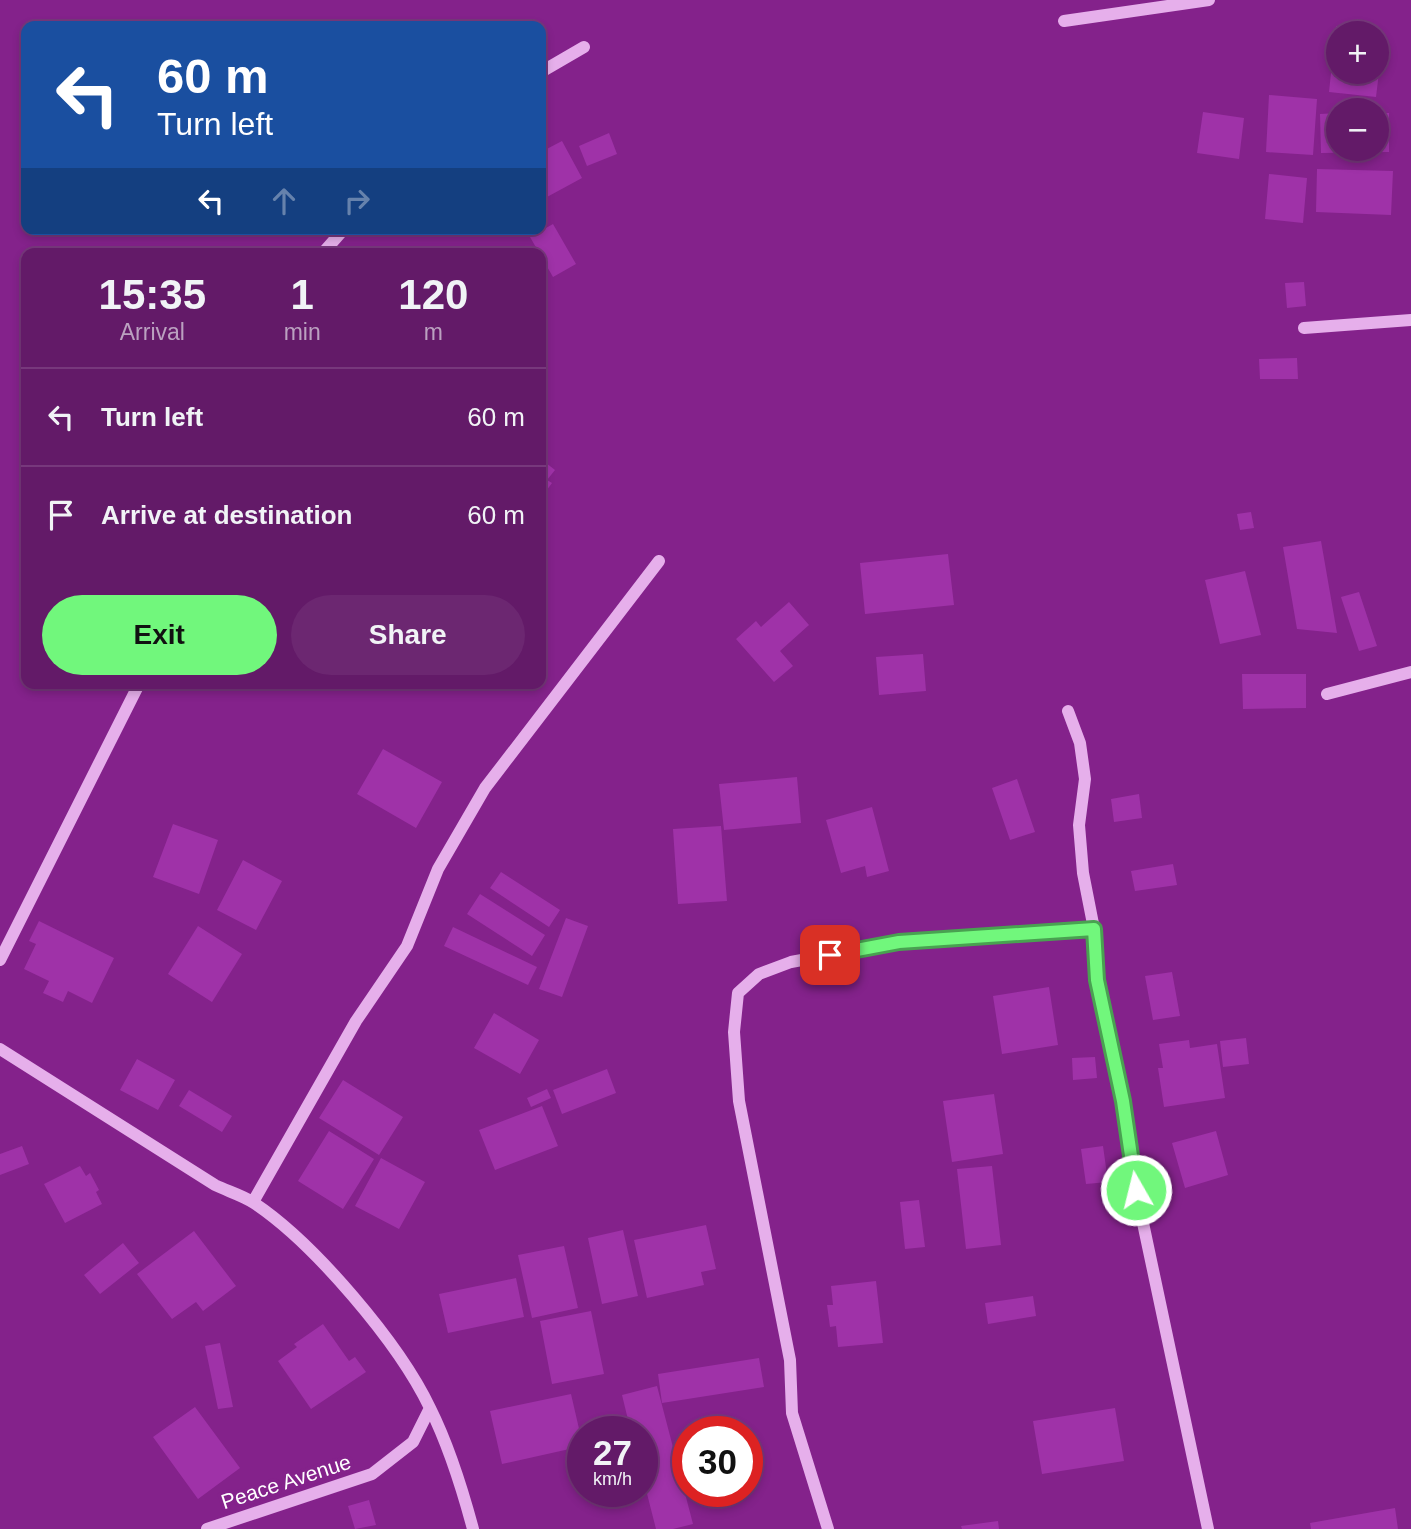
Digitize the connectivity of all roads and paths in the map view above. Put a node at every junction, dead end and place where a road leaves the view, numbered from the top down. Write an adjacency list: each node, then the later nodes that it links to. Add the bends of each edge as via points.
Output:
1 (1209, 0): 2 (street)
2 (1064, 21)
3 (584, 47): 4 (street)
4 (546, 69)
5 (1411, 320): 6 (street)
6 (1304, 327)
7 (659, 561): 15 (street, via 485,788 438,869 407,946 356,1021)
8 (1411, 672): 10 (street)
9 (136, 689): 13 (street)
10 (1327, 694)
11 (1068, 712): 12 (street, via 1080,743 1085,779 1079,825)
12 (1094, 929): 19 (street, via 899,942 791,962 759,974 738,993 734,1032 740,1101 790,1360 792,1413); 20 (street, via 1097,980 1136,1190)
13 (0, 960)
14 (0, 1049): 15 (street, via 215,1185)
15 (253, 1202): 16 (street, via 318,1258 369,1317 404,1362)
16 (430, 1408): 17 (street, Peace Avenue, via 413,1442 372,1474); 18 (street)
17 (207, 1529)
18 (473, 1529)
19 (828, 1529)
20 (1208, 1529)

